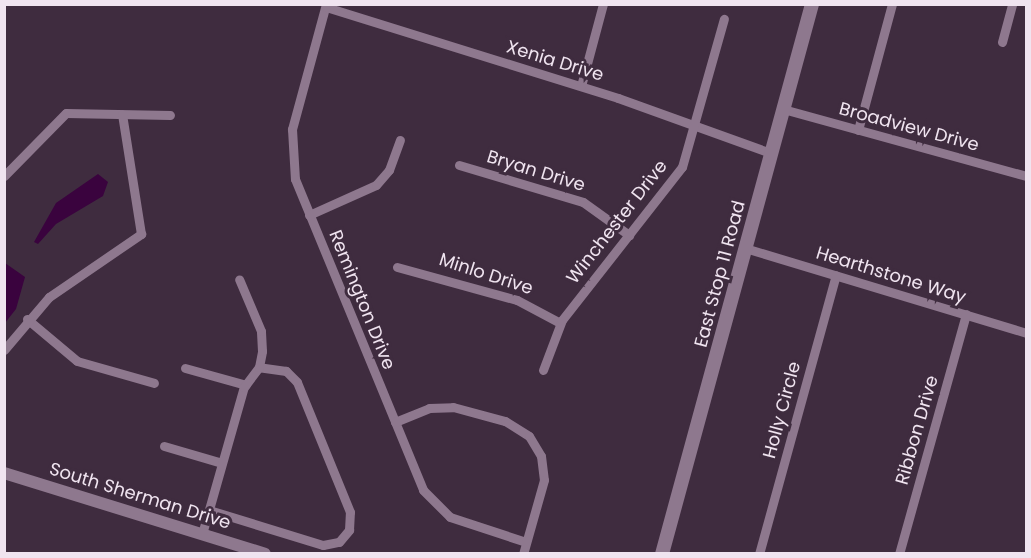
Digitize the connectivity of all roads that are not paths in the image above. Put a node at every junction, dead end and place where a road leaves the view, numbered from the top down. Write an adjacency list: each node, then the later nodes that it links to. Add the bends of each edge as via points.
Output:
1 (603, 4): 8 (street)
2 (812, 4): 9 (main road, East Stop 11 Road)
3 (892, 4): 13 (street)
4 (1012, 4): 7 (street)
5 (326, 6): 8 (street, Xenia Drive); 19 (street, Remington Drive, via 289,144 292,172)
6 (724, 19): 12 (street, Winchester Drive)
7 (1002, 42)
8 (581, 86): 12 (street, Xenia Drive)
9 (783, 109): 13 (street, Broadview Drive); 15 (main road, East Stop 11 Road)
10 (122, 114): 11 (street); 17 (street, via 61,115); 26 (street, via 141,234 60,289)
11 (170, 115)
12 (694, 129): 15 (street, Xenia Drive); 20 (street, Winchester Drive, via 681,167)
13 (858, 130): 18 (street, Broadview Drive)
14 (400, 140): 19 (street, via 389,170 376,185)
15 (771, 153): 21 (main road, East Stop 11 Road)
16 (459, 165): 20 (street, Bryan Drive, via 583,202)
17 (4, 176)
18 (1026, 176)
19 (309, 215): 35 (street, Remington Drive)
20 (629, 235): 27 (street, Winchester Drive)
21 (745, 249): 23 (street, Hearthstone Way); 44 (main road, East Stop 11 Road)
22 (397, 267): 27 (street, Minlo Drive, via 517,300)
23 (836, 276): 25 (street, Hearthstone Way); 45 (street, Holly Circle)
24 (239, 279): 30 (street, via 261,331)
25 (966, 314): 28 (street, Hearthstone Way); 46 (street, Ribbon Drive)
26 (27, 319): 29 (street); 33 (street, via 77,362)
27 (560, 323): 32 (street, Winchester Drive)
28 (1026, 333)
29 (4, 350)
30 (259, 367): 34 (street); 39 (street, via 286,371 297,382 350,512 346,535 323,545)
31 (185, 368): 34 (street)
32 (543, 370)
33 (154, 383)
34 (246, 385): 37 (street)
35 (395, 422): 41 (street, Remington Drive, via 435,505 458,521); 41 (street, via 441,406 502,420 529,436 543,467)
36 (164, 446): 37 (street)
37 (222, 462): 39 (street)
38 (4, 473): 40 (street, South Sherman Drive)
39 (209, 510): 40 (street)
40 (202, 534): 42 (street, South Sherman Drive)
41 (526, 542): 43 (street)
42 (265, 554)
43 (523, 554)
44 (662, 554)
45 (759, 554)
46 (899, 554)

